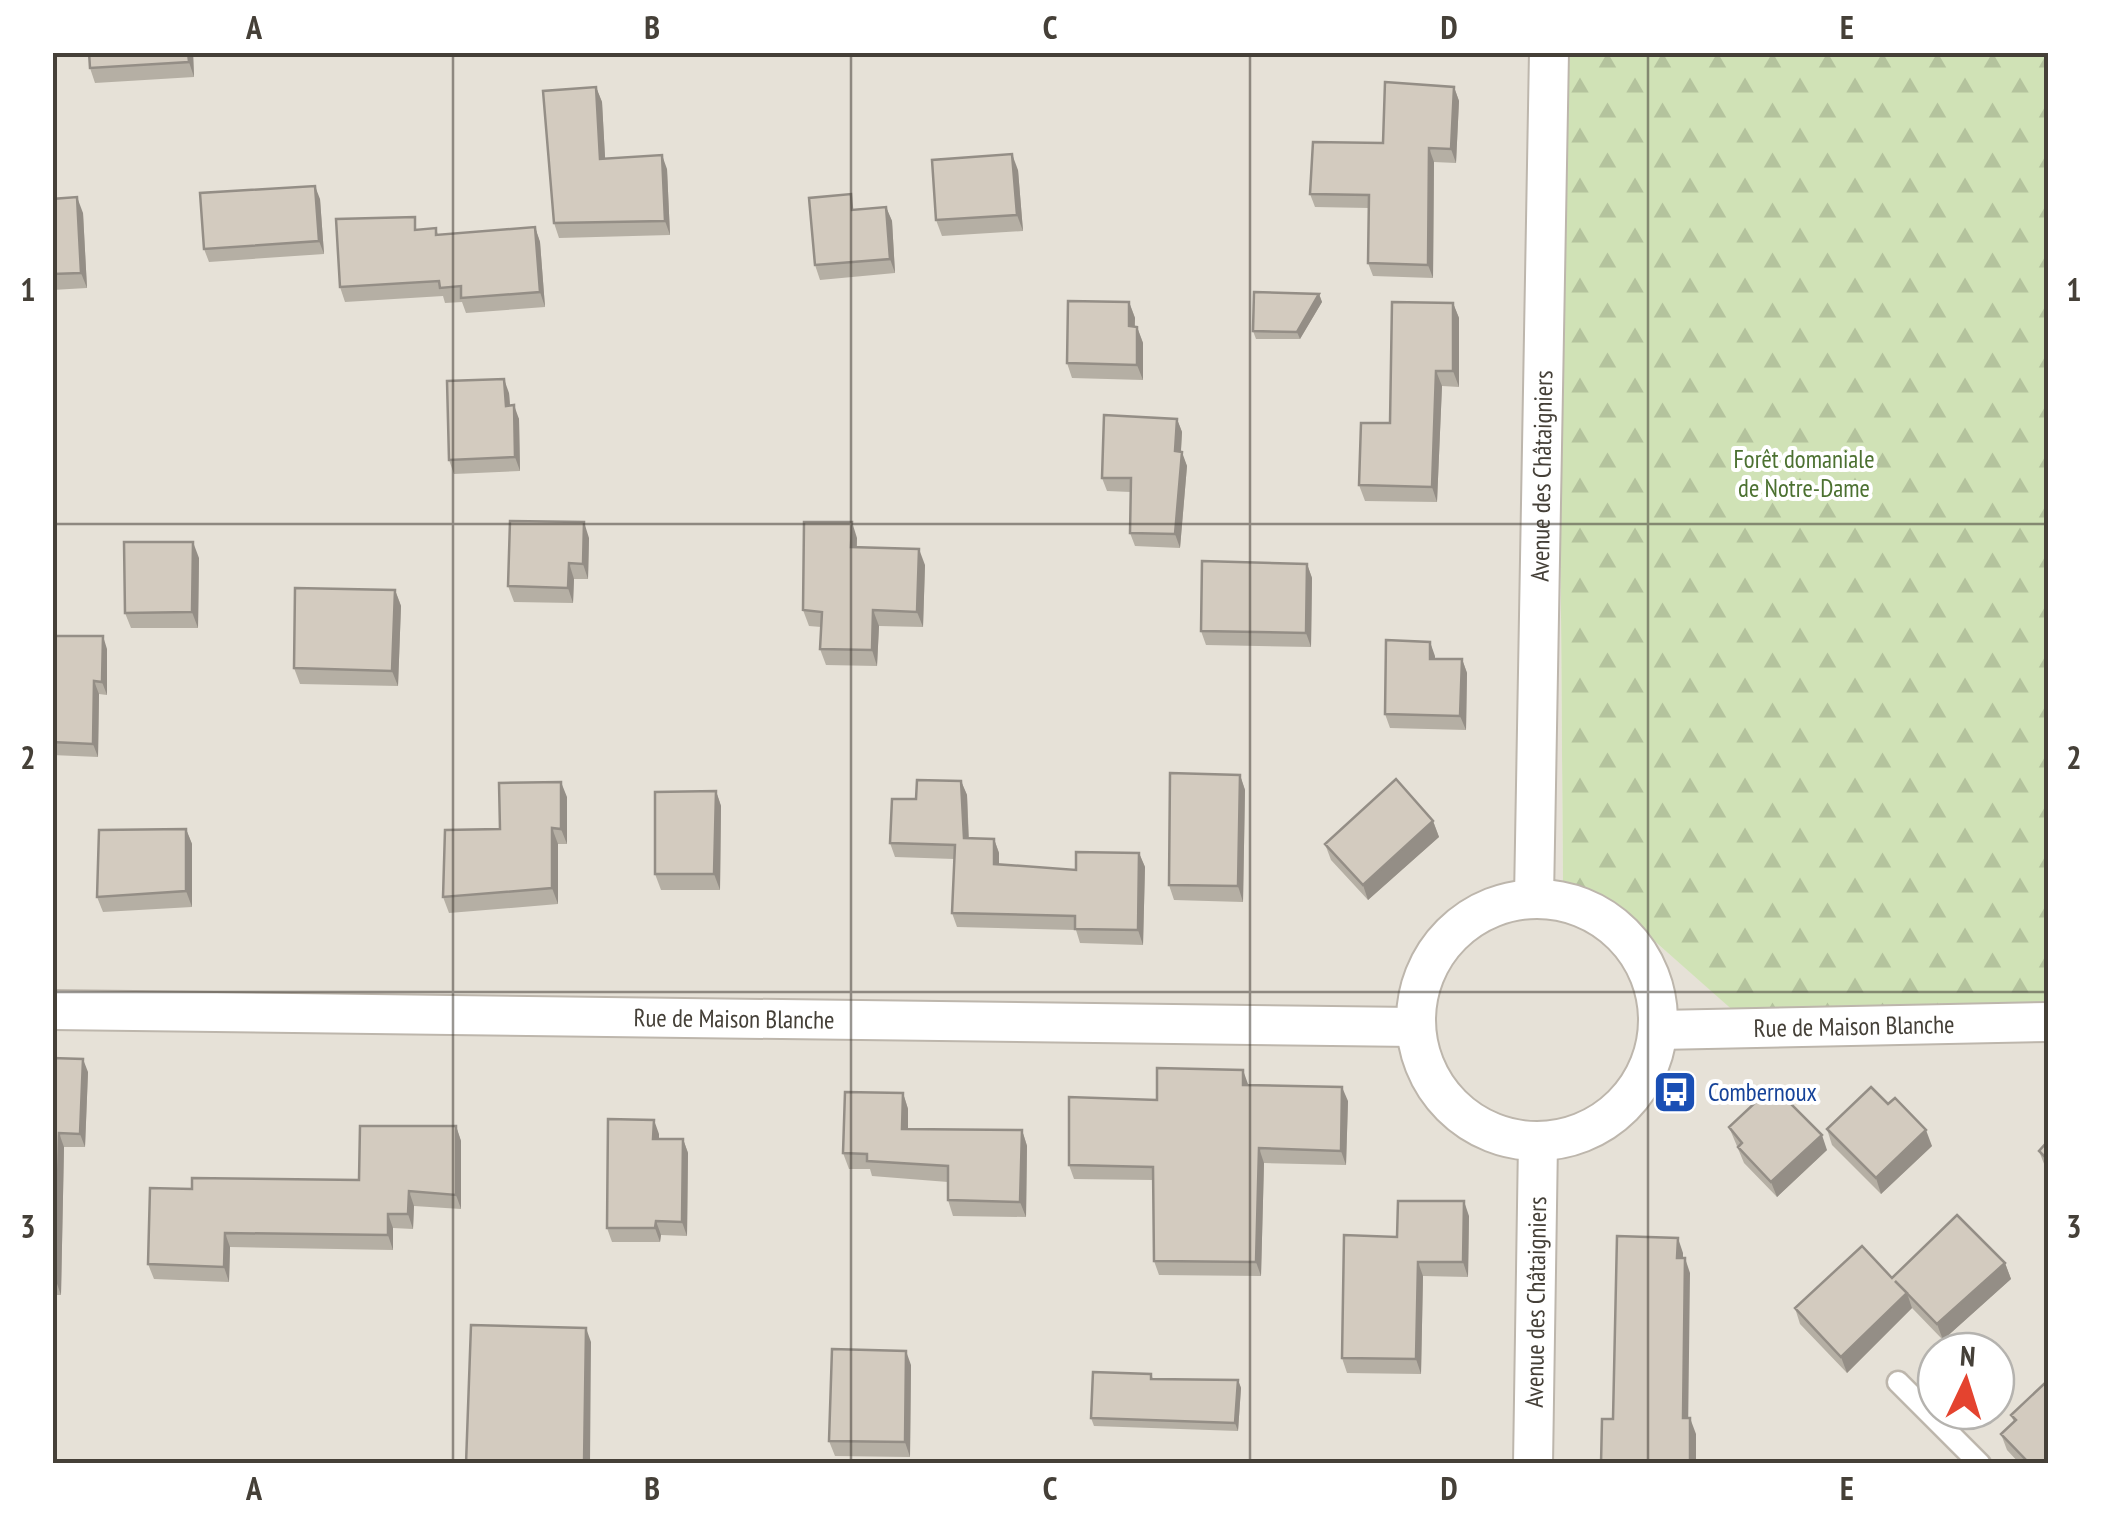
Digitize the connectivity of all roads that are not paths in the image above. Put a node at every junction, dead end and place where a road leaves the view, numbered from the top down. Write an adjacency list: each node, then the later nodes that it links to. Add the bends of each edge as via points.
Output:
1 (1549, 52): 2 (street, Avenue des Châtaigniers)
2 (1534, 898): 5 (street, via 1496,904 1461,924 1434,952 1418,988); 6 (street, via 1574,904 1639,952 1655,989)
3 (52, 1010): 5 (street, Rue de Maison Blanche)
4 (2048, 1022): 6 (street, Rue de Maison Blanche)
5 (1414, 1027): 7 (street, via 1422,1064 1440,1095 1467,1121 1501,1137)
6 (1659, 1030): 7 (street, via 1651,1064 1620,1108 1573,1137)
7 (1538, 1142): 9 (street, Avenue des Châtaigniers)
8 (1898, 1382): 10 (lane)
9 (1533, 1464)
10 (1980, 1464)

